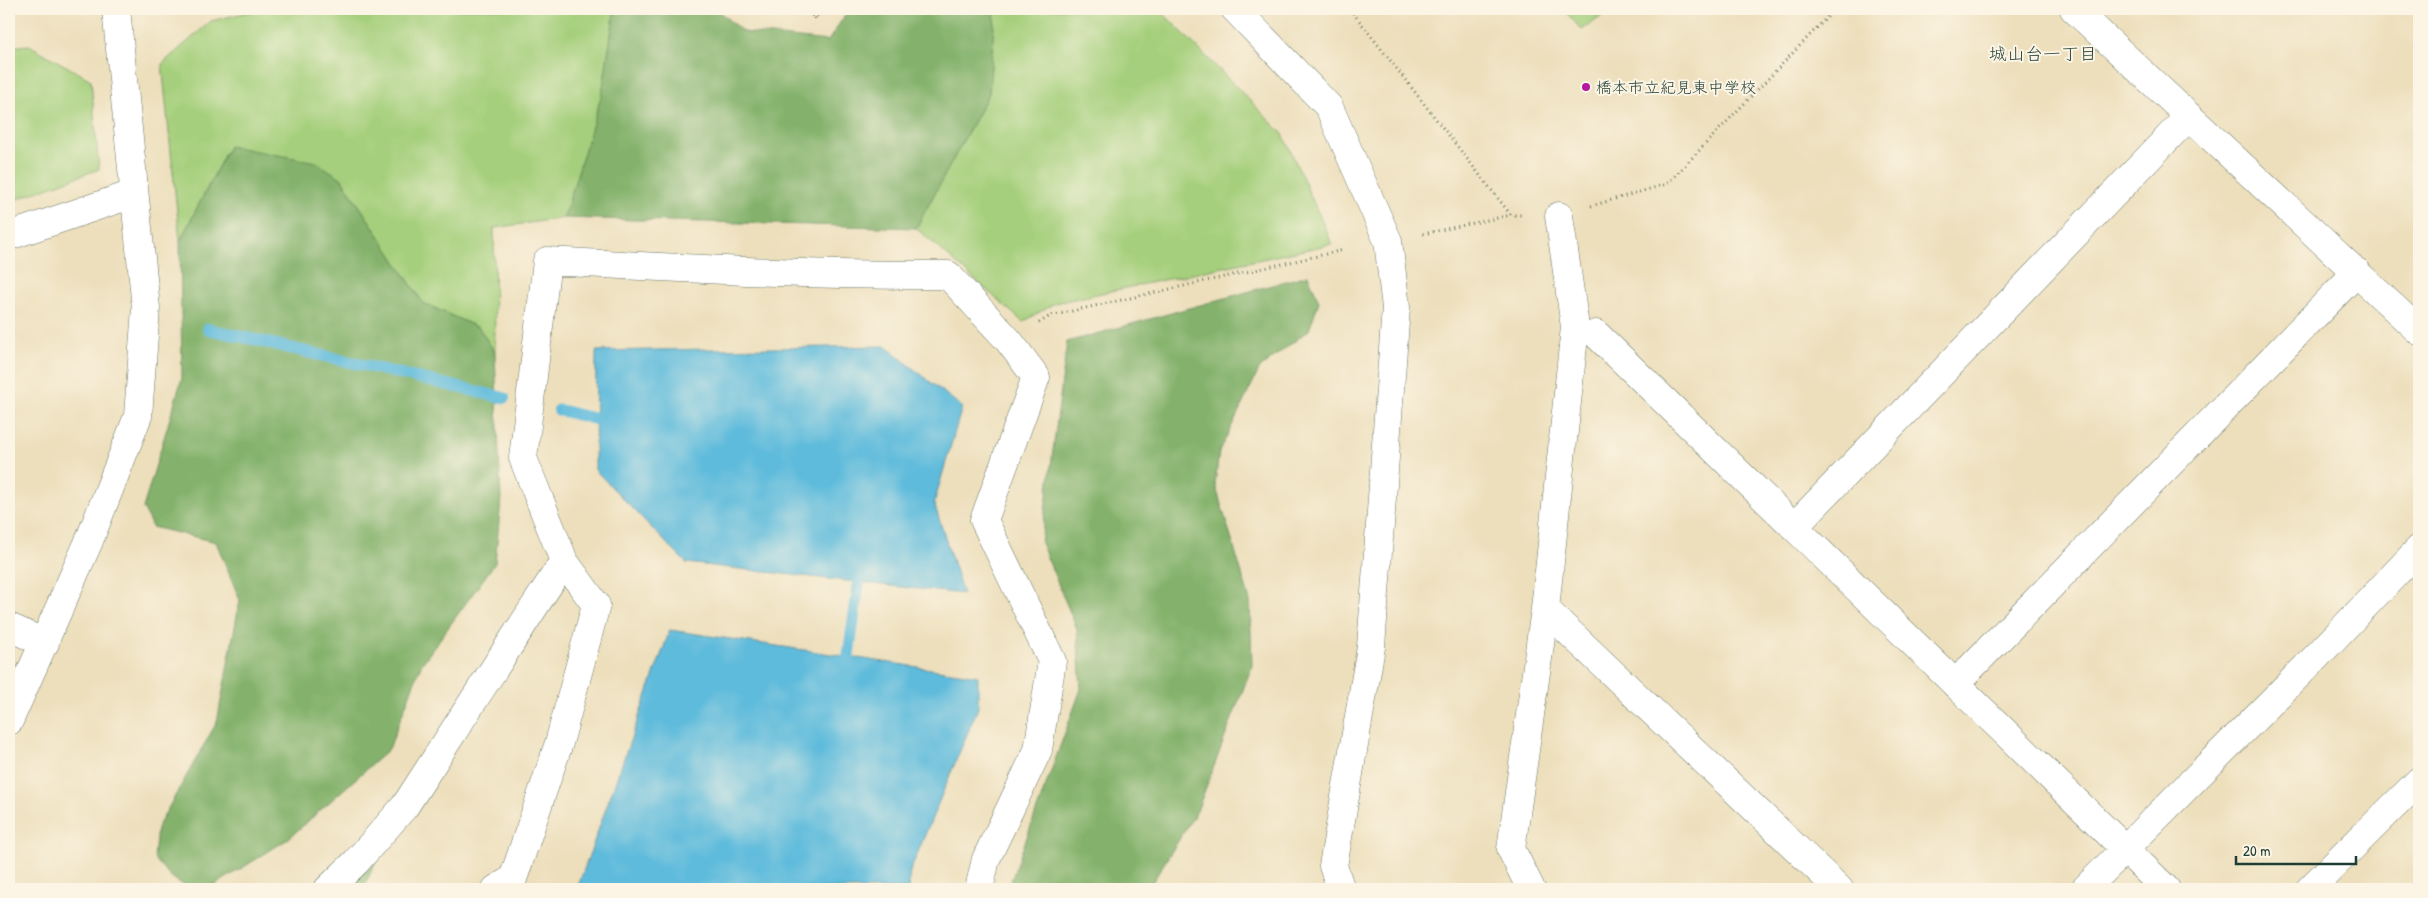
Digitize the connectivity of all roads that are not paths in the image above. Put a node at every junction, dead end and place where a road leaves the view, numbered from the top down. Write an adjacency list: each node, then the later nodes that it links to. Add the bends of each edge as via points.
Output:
1 (116, 9): 5 (street)
2 (1235, 9): 24 (street, via 1329,107 1388,240 1396,308 1371,647 1333,866)
3 (2074, 9): 4 (street)
4 (2189, 116): 8 (street); 11 (street)
5 (133, 194): 7 (street); 16 (street, via 146,308 138,416)
6 (1558, 216): 14 (street, via 1575,327)
7 (9, 236)
8 (2357, 272): 9 (street); 17 (street)
9 (2419, 331)
10 (1596, 334): 11 (street)
11 (1794, 527): 17 (street)
12 (2419, 549): 20 (street)
13 (564, 561): 21 (street, via 405,806); 22 (street, via 596,604 559,742 513,879); 23 (street, via 522,458 547,261 739,271 948,275 1009,341 1036,377 984,520 1052,661 1038,750 986,859)
14 (1545, 609): 25 (street, via 1511,849); 26 (street)
15 (9, 627): 16 (street)
16 (45, 643): 18 (street)
17 (1955, 684): 20 (street)
18 (9, 721)
19 (2419, 780): 29 (street)
20 (2125, 849): 27 (street); 28 (street)
21 (328, 889)
22 (496, 889)
23 (979, 889)
24 (1341, 889)
25 (1531, 889)
26 (1839, 889)
27 (2085, 889)
28 (2166, 889)
29 (2310, 889)

